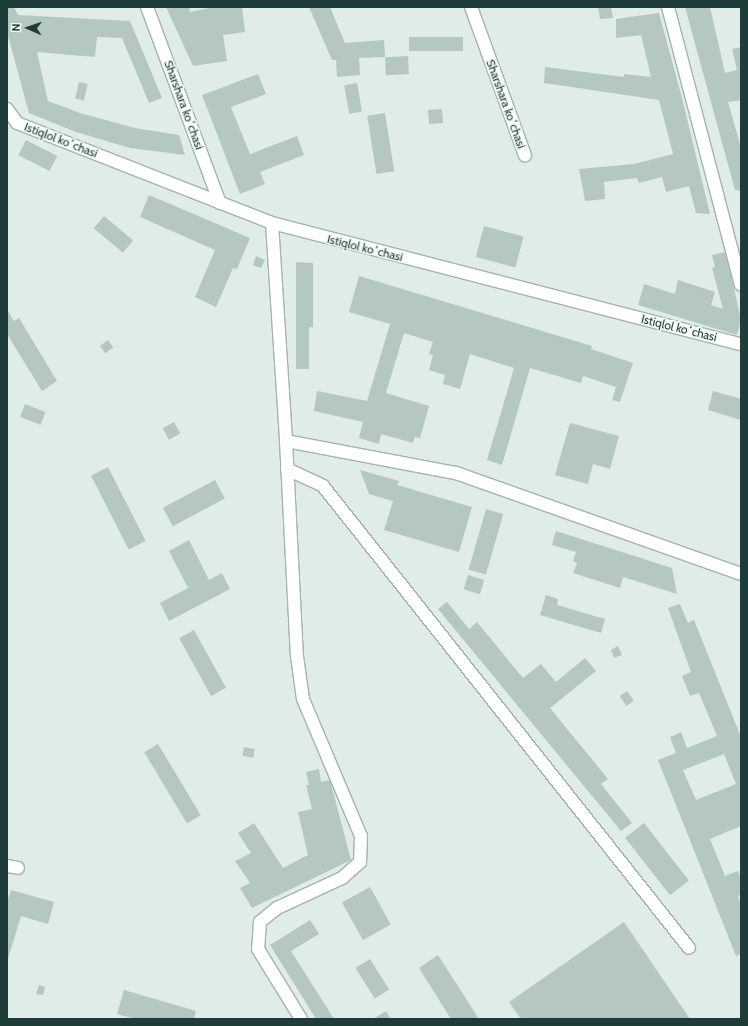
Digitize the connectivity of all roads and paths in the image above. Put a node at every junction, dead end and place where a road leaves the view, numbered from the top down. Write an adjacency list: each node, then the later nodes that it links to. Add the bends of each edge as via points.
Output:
1 (147, 7): 6 (street, Sharshara koʻchasi)
2 (471, 7): 5 (street, Sharshara koʻchasi)
3 (668, 7): 8 (street)
4 (7, 109): 6 (street, Istiqlol koʻchasi, via 17,123)
5 (525, 155)
6 (220, 203): 7 (street, Istiqlol koʻchasi)
7 (272, 224): 9 (street, Istiqlol koʻchasi); 10 (street)
8 (741, 286)
9 (741, 344)
10 (286, 441): 11 (street); 12 (street, via 456,473)
11 (287, 469): 13 (street, via 323,486); 14 (street, via 297,656 303,699 361,836 360,862 342,878 277,908 260,922 258,949)
12 (741, 574)
13 (689, 948)
14 (301, 1019)

